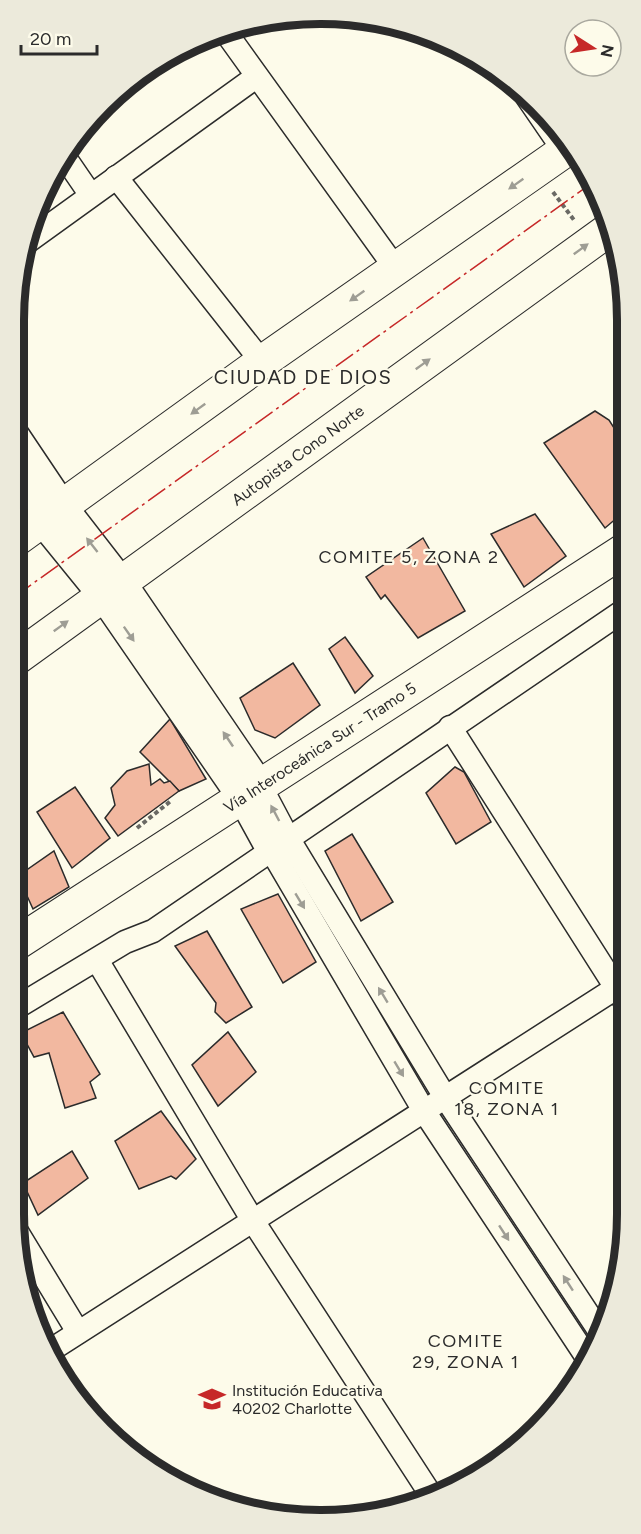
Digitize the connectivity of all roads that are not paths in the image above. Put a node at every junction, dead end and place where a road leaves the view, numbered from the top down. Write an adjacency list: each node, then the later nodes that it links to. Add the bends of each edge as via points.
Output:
1 (230, 38): 2 (street)
2 (256, 77): 5 (street); 9 (street)
3 (564, 151): 9 (main road, one-way to 9)
4 (69, 164): 6 (street)
5 (116, 177): 6 (street); 10 (street)
6 (90, 194): 7 (street)
7 (37, 234)
8 (601, 235): 16 (main road, Autopista Cono Norte, one-way to 8)
9 (396, 268): 10 (main road, one-way to 10)
10 (262, 363): 13 (main road, one-way to 13)
11 (24, 455): 13 (street)
12 (24, 486): 13 (street)
13 (53, 514): 14 (main road); 16 (street)
14 (24, 534)
15 (617, 555): 20 (main road, Vía Interoceánica Sur - Tramo 5)
16 (112, 589): 18 (main road, Autopista Cono Norte, one-way to 16); 20 (street)
17 (617, 611): 19 (street)
18 (24, 653)
19 (450, 727): 21 (street); 24 (street)
20 (252, 793): 21 (street); 22 (main road, Vía Interoceánica Sur - Tramo 5)
21 (279, 844): 23 (street, via 153,931 125,942); 27 (street, one-way to 21); 28 (street, one-way to 28)
22 (24, 939)
23 (97, 960): 26 (street); 29 (street)
24 (617, 982)
25 (617, 995): 27 (street)
26 (24, 1003)
27 (445, 1097): 28 (street); 31 (street, one-way to 27)
28 (424, 1111): 29 (street); 34 (street, one-way to 34)
29 (253, 1221): 32 (street); 35 (street)
30 (27, 1247): 32 (street)
31 (595, 1324)
32 (78, 1332): 33 (street)
33 (56, 1347)
34 (583, 1351)
35 (427, 1490)

